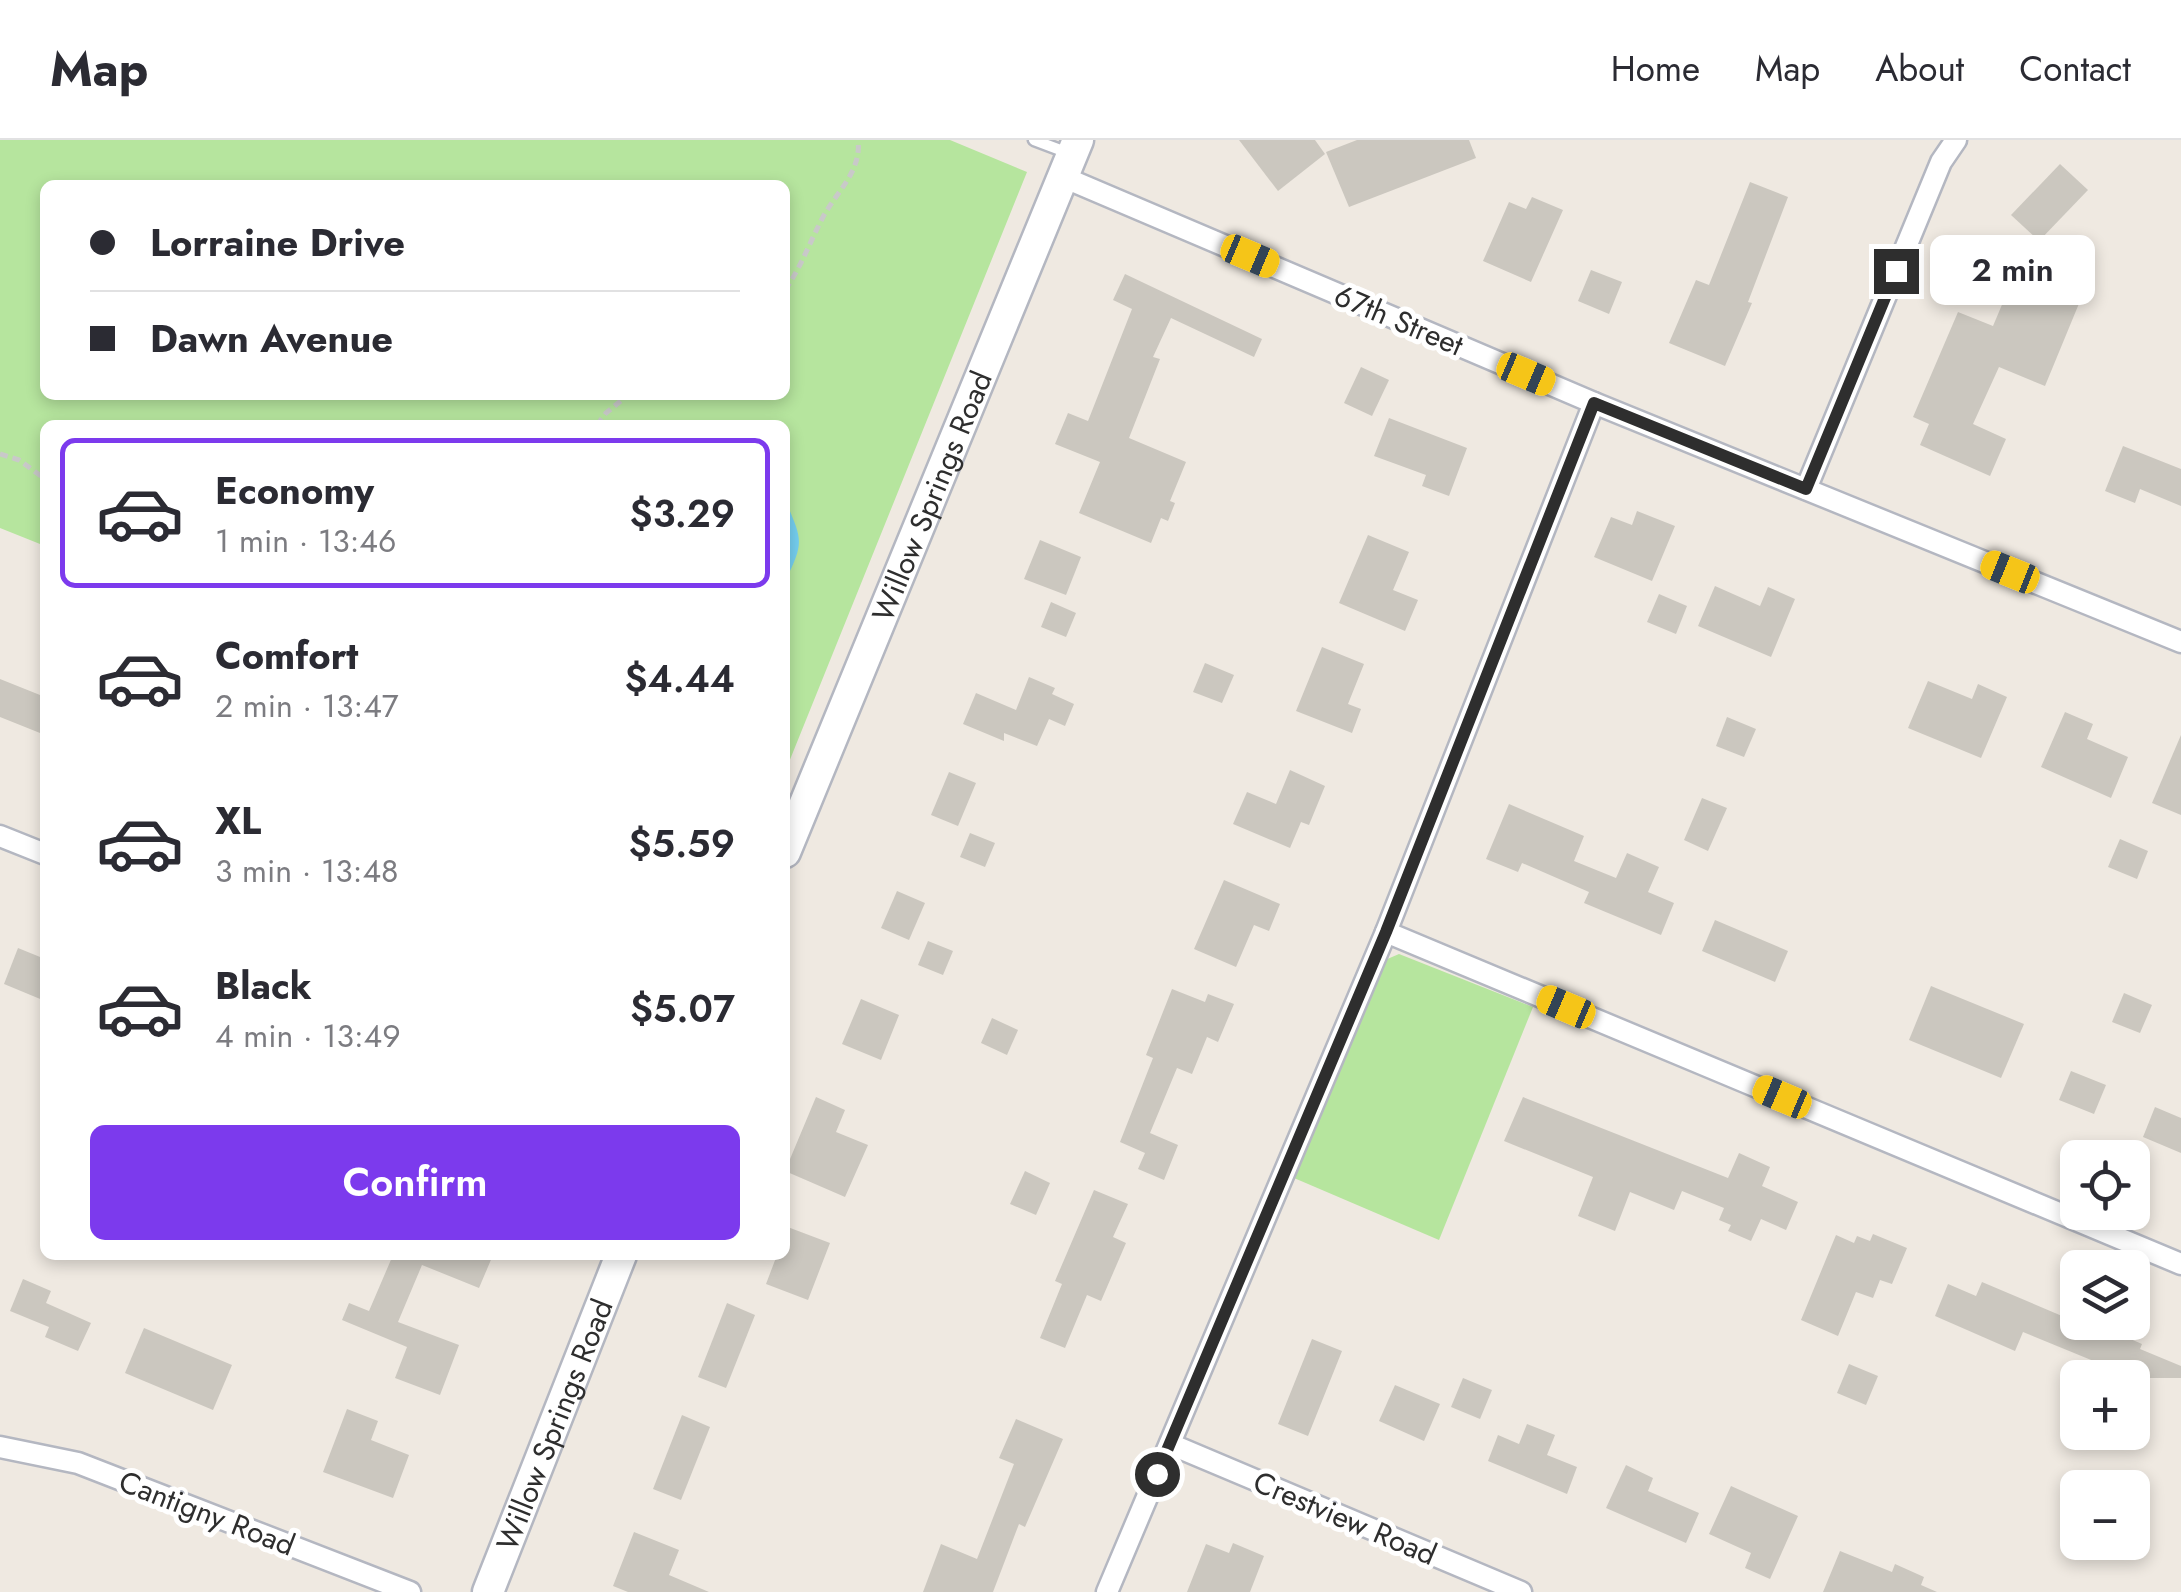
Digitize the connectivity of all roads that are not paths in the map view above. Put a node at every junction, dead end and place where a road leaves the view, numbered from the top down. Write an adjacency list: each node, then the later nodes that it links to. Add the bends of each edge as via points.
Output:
1 (1034, 140): 3 (lane)
2 (1956, 140): 5 (street, via 1941,162)
3 (1071, 157): 4 (street, 67th Street); 8 (main road, Willow Springs Road)
4 (1594, 403): 5 (street, 67th Street); 10 (street)
5 (1806, 489): 6 (street, 67th Street)
6 (2181, 642)
7 (0, 836): 9 (street)
8 (790, 840)
9 (40, 852)
10 (1386, 932): 12 (street); 13 (street)
11 (619, 1260): 16 (main road, Willow Springs Road)
12 (2181, 1264)
13 (1170, 1444): 17 (street); 18 (street, Crestview Road)
14 (0, 1447): 15 (street, Cantigny Road, via 78,1463)
15 (410, 1592)
16 (488, 1592)
17 (1107, 1592)
18 (1520, 1592)

